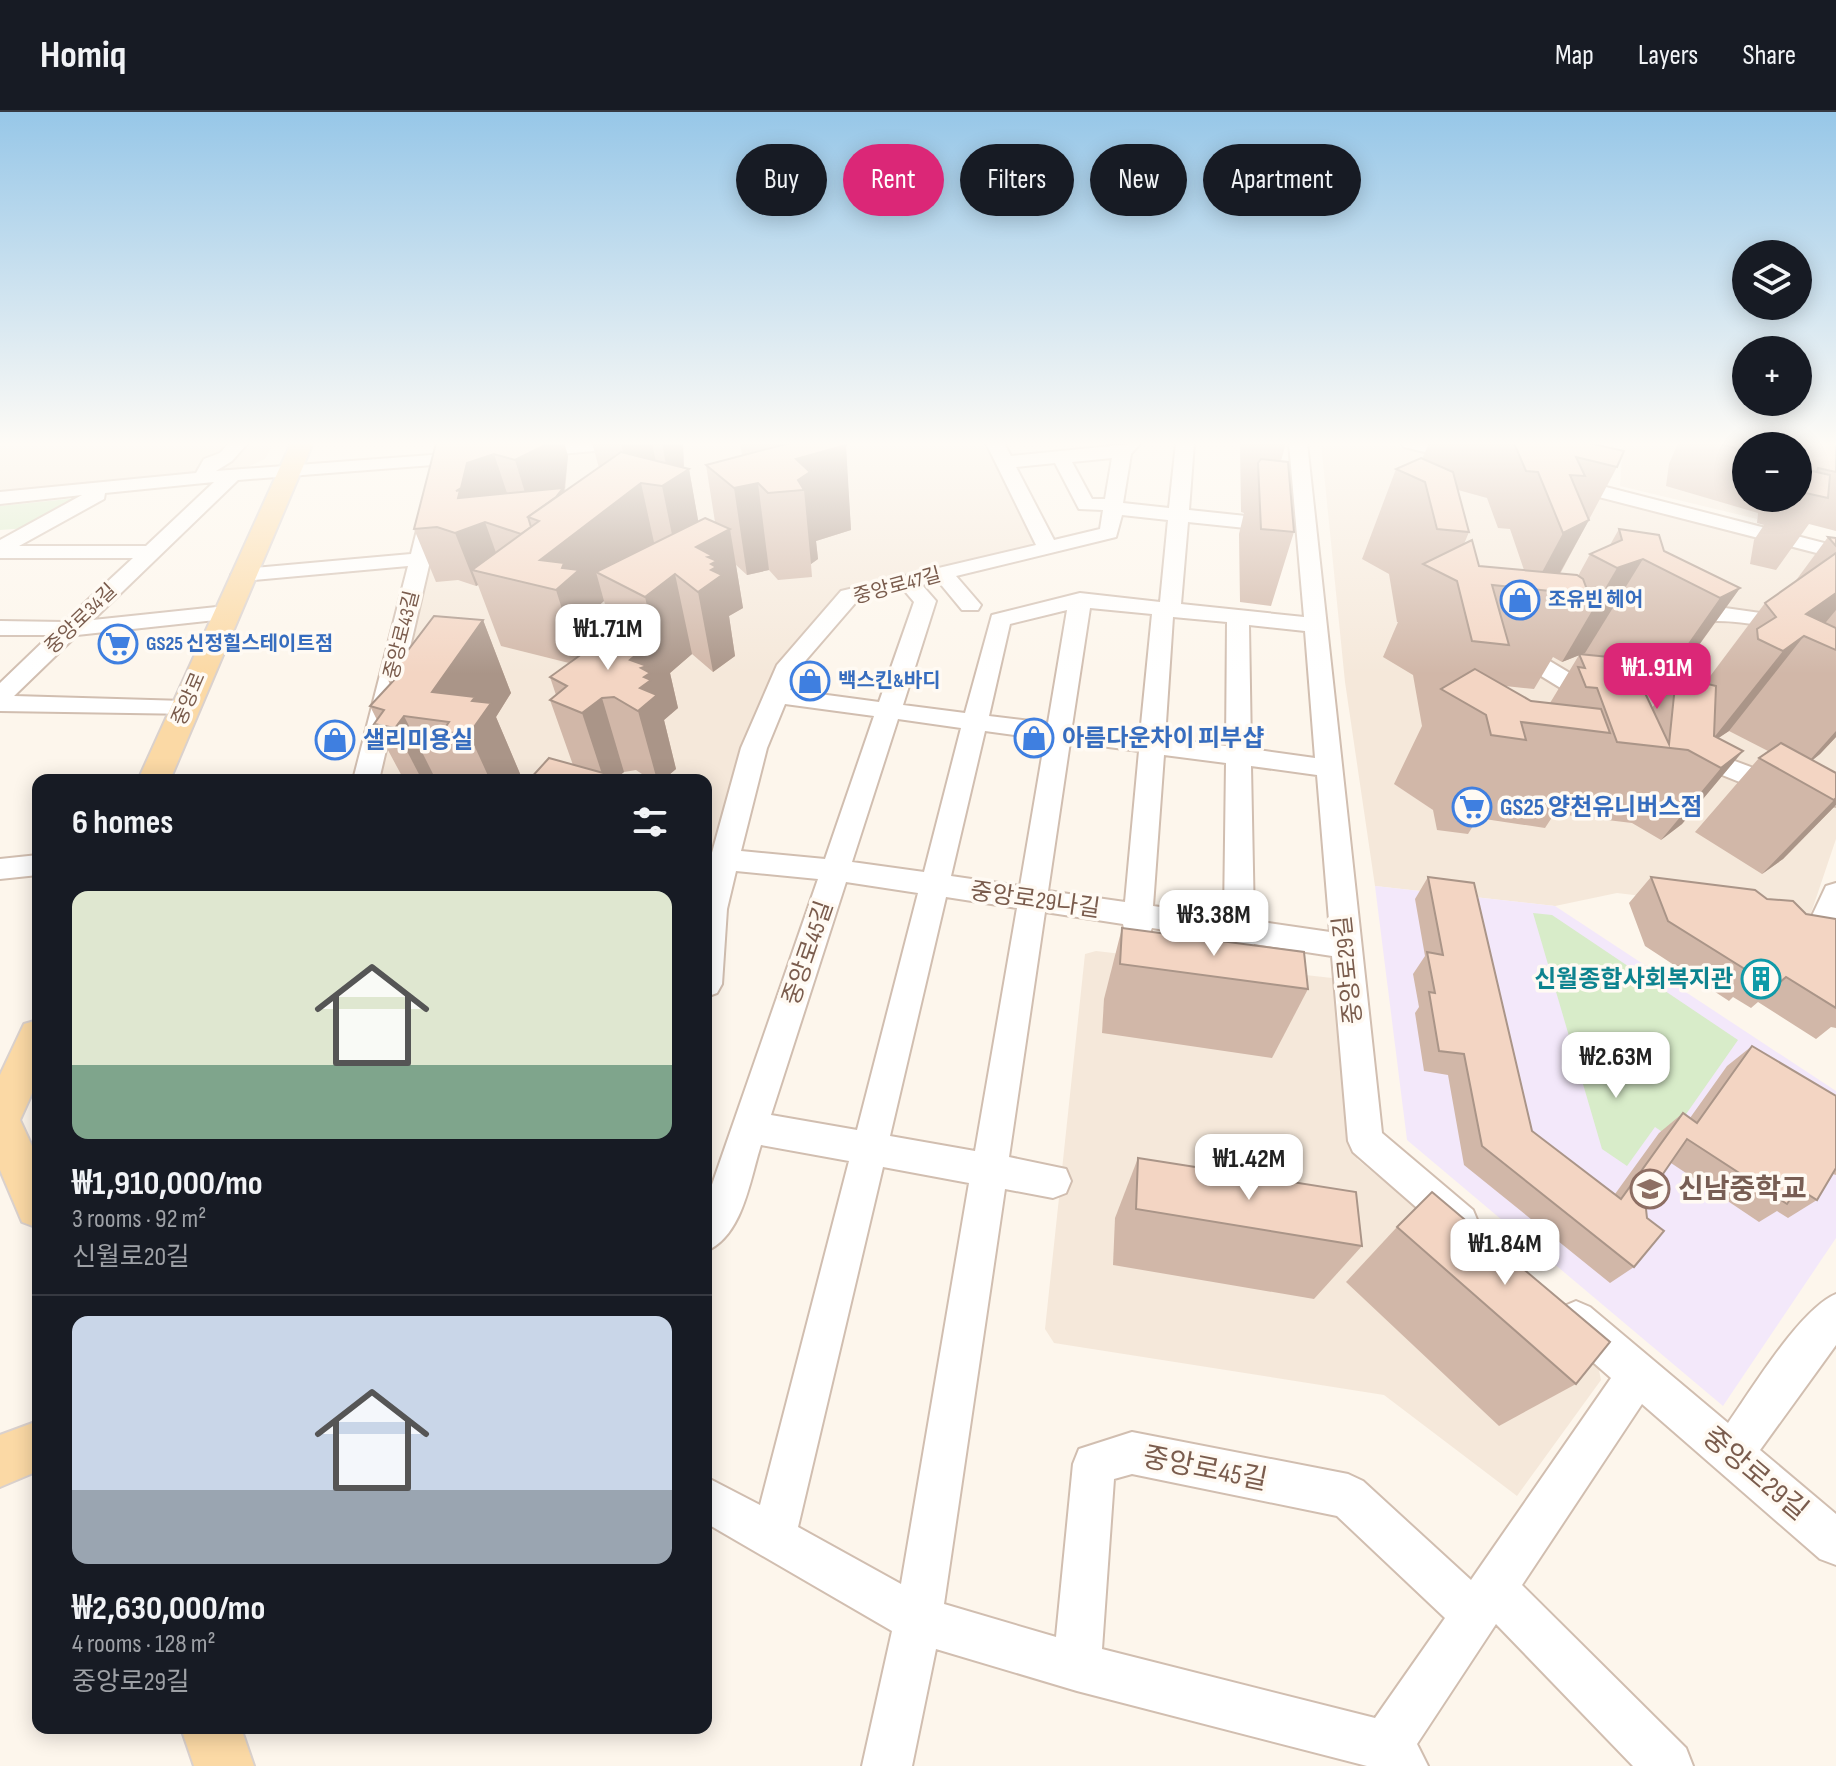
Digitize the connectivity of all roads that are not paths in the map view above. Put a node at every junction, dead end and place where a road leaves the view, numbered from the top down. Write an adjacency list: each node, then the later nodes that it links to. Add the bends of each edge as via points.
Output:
1 (53, 520): 13 (street)
2 (184, 520): 14 (street, 중앙로34길)
3 (266, 520): 18 (main road, 중앙로)
4 (430, 520): 16 (street, 중앙로43길)
5 (1034, 520): 12 (street)
6 (1111, 520): 12 (street, 중앙로47길, via 1109,533)
7 (1178, 520): 22 (street)
8 (1229, 520): 11 (street)
9 (1304, 520): 11 (street, 중앙로29길)
10 (1729, 520): 15 (street)
11 (1305, 528): 27 (street, 중앙로29길)
12 (1048, 548): 17 (street, 중앙로47길)
13 (0, 550): 14 (street)
14 (151, 552): 29 (street, 중앙로34길)
15 (1836, 552)
16 (420, 559): 18 (street); 44 (street, 중앙로43길)
17 (943, 574): 19 (street, 중앙로47길); 21 (street)
18 (242, 575): 23 (main road, 중앙로)
19 (908, 582): 32 (street, 중앙로47길, via 849,596 789,665); 35 (street, 중앙로45길, via 925,601)
20 (1080, 600): 22 (street); 37 (street, via 1000,620); 38 (street)
21 (970, 605)
22 (1166, 610): 25 (street); 40 (street)
23 (226, 613): 29 (street); 34 (main road, 중앙로)
24 (1506, 616): 36 (street, via 1518,652)
25 (1238, 618): 27 (street); 41 (street)
26 (1652, 618): 30 (street, via 1718,614 1796,625)
27 (1314, 625): 42 (street, 중앙로29길)
28 (0, 628): 29 (street)
29 (71, 629): 31 (street, 중앙로34길)
30 (1836, 637)
31 (0, 696)
32 (778, 696): 35 (street); 46 (street, 중앙로47길, via 754,748)
33 (0, 703): 34 (street)
34 (185, 709): 43 (main road, 중앙로)
35 (889, 709): 37 (street); 49 (street, 중앙로45길)
36 (1614, 710)
37 (973, 720): 38 (street); 50 (street)
38 (1058, 731): 40 (street); 51 (street)
39 (1667, 741): 45 (street, via 1761,781)
40 (1153, 744): 41 (street); 53 (street)
41 (1239, 756): 42 (street); 54 (street)
42 (1328, 768): 55 (street, 중앙로29길)
43 (157, 774)
44 (367, 774)
45 (1836, 797)
46 (724, 860): 49 (street, 중앙로29나길); 52 (street, 중앙로47길)
47 (32, 866): 48 (street)
48 (0, 869)
49 (837, 870): 50 (street, 중앙로29나길); 58 (street, 중앙로45길)
50 (933, 885): 51 (street, 중앙로29나길); 59 (street)
51 (1032, 900): 53 (street, 중앙로29나길); 60 (street)
52 (712, 909)
53 (1138, 922): 54 (street, 중앙로29나길)
54 (1239, 938): 55 (street, 중앙로29나길)
55 (1346, 946): 64 (street, 중앙로29길, via 1365,1141)
56 (32, 1049): 57 (main road)
57 (0, 1120): 62 (main road)
58 (749, 1127): 59 (street); 63 (street, 중앙로45길, via 722,1210)
59 (869, 1147): 60 (street); 72 (street)
60 (989, 1170): 61 (street); 75 (street)
61 (1053, 1181)
62 (32, 1192)
63 (712, 1224)
64 (1484, 1242)
65 (1543, 1293): 67 (street, 중앙로29길)
66 (1836, 1314): 69 (street)
67 (1638, 1374): 69 (street, 중앙로29길); 74 (street)
68 (32, 1448): 70 (main road)
69 (1732, 1454): 73 (street, 중앙로29길)
70 (0, 1461)
71 (712, 1502): 72 (street)
72 (774, 1536): 75 (street)
73 (1836, 1543)
74 (1483, 1600): 76 (street, 중앙로45길, via 1348,1496 1132,1453 1094,1464); 77 (street); 79 (street)
75 (918, 1620): 76 (street); 78 (street)
76 (1077, 1667): 77 (street)
77 (1395, 1756)
78 (887, 1766)
79 (1668, 1766)

